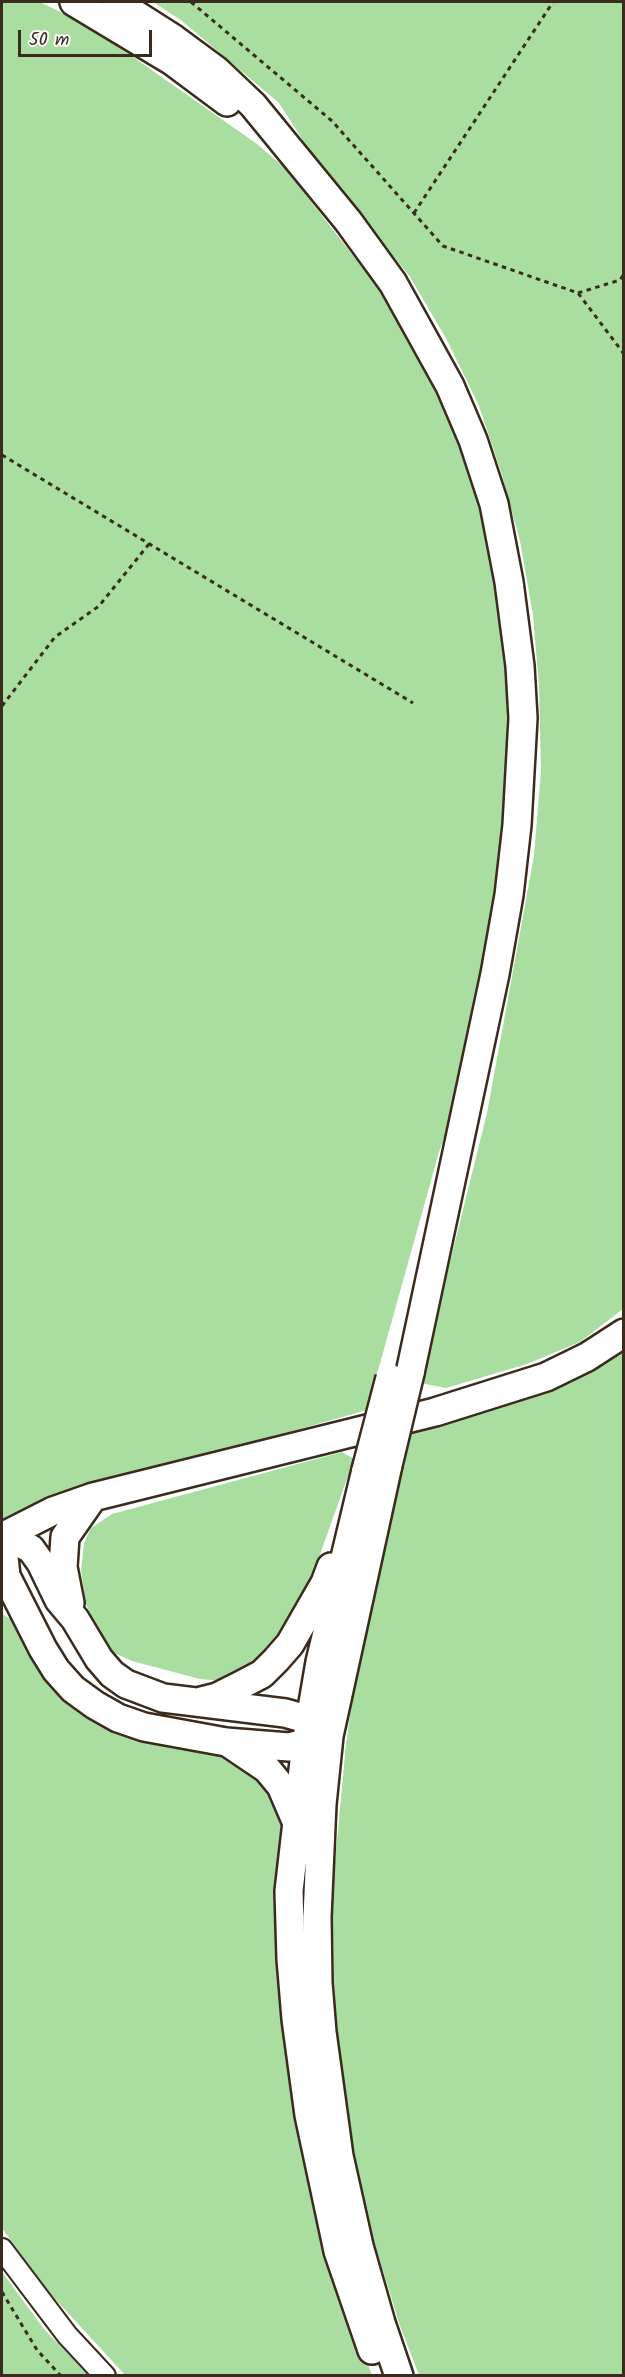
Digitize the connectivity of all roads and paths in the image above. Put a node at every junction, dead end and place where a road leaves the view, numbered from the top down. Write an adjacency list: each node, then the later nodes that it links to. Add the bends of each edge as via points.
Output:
1 (74, 2): 5 (main road, via 172,61)
2 (116, 2): 5 (main road, via 216,70 254,105)
3 (191, 2): 6 (path, via 332,121)
4 (553, 2): 6 (path)
5 (295, 158): 15 (main road, bridge, via 393,283 450,386 494,504 520,666 517,825 507,907 469,1096)
6 (414, 213): 8 (path, via 443,246)
7 (624, 274): 8 (path, via 620,280)
8 (578, 293): 9 (path)
9 (624, 354)
10 (2, 455): 11 (path)
11 (149, 544): 12 (path); 13 (path, via 99,606 55,637)
12 (413, 703)
13 (2, 706)
14 (624, 1333): 16 (main road, via 546,1377 446,1409)
15 (377, 1468): 17 (main road); 23 (main road, via 349,1639)
16 (93, 1497): 18 (main road, via 53,1511); 20 (main road, via 69,1529 63,1548 66,1589)
17 (356, 1508): 22 (main road, via 325,1583 290,1644 262,1674 216,1697); 23 (main road, via 320,1662)
18 (2, 1538): 20 (main road, via 31,1550 59,1600); 21 (main road, via 6,1576)
19 (2, 1603): 21 (main road)
20 (75, 1619): 22 (main road, via 99,1659 126,1684 163,1698)
21 (28, 1620): 24 (main road, via 56,1670 95,1705 144,1726)
22 (194, 1703): 23 (main road, via 285,1713)
23 (315, 1733): 24 (main road, via 289,1747); 25 (main road); 31 (main road, via 322,1804 318,1983 322,2032 339,2156 359,2246)
24 (226, 1742): 25 (main road, via 267,1769 281,1786)
25 (296, 1821): 30 (main road, via 289,1891 291,1959 309,2115 338,2251)
26 (2, 2249): 29 (street, via 67,2335)
27 (2, 2292): 28 (path, via 37,2350)
28 (61, 2376)
29 (105, 2376)
30 (383, 2376)
31 (399, 2376)

